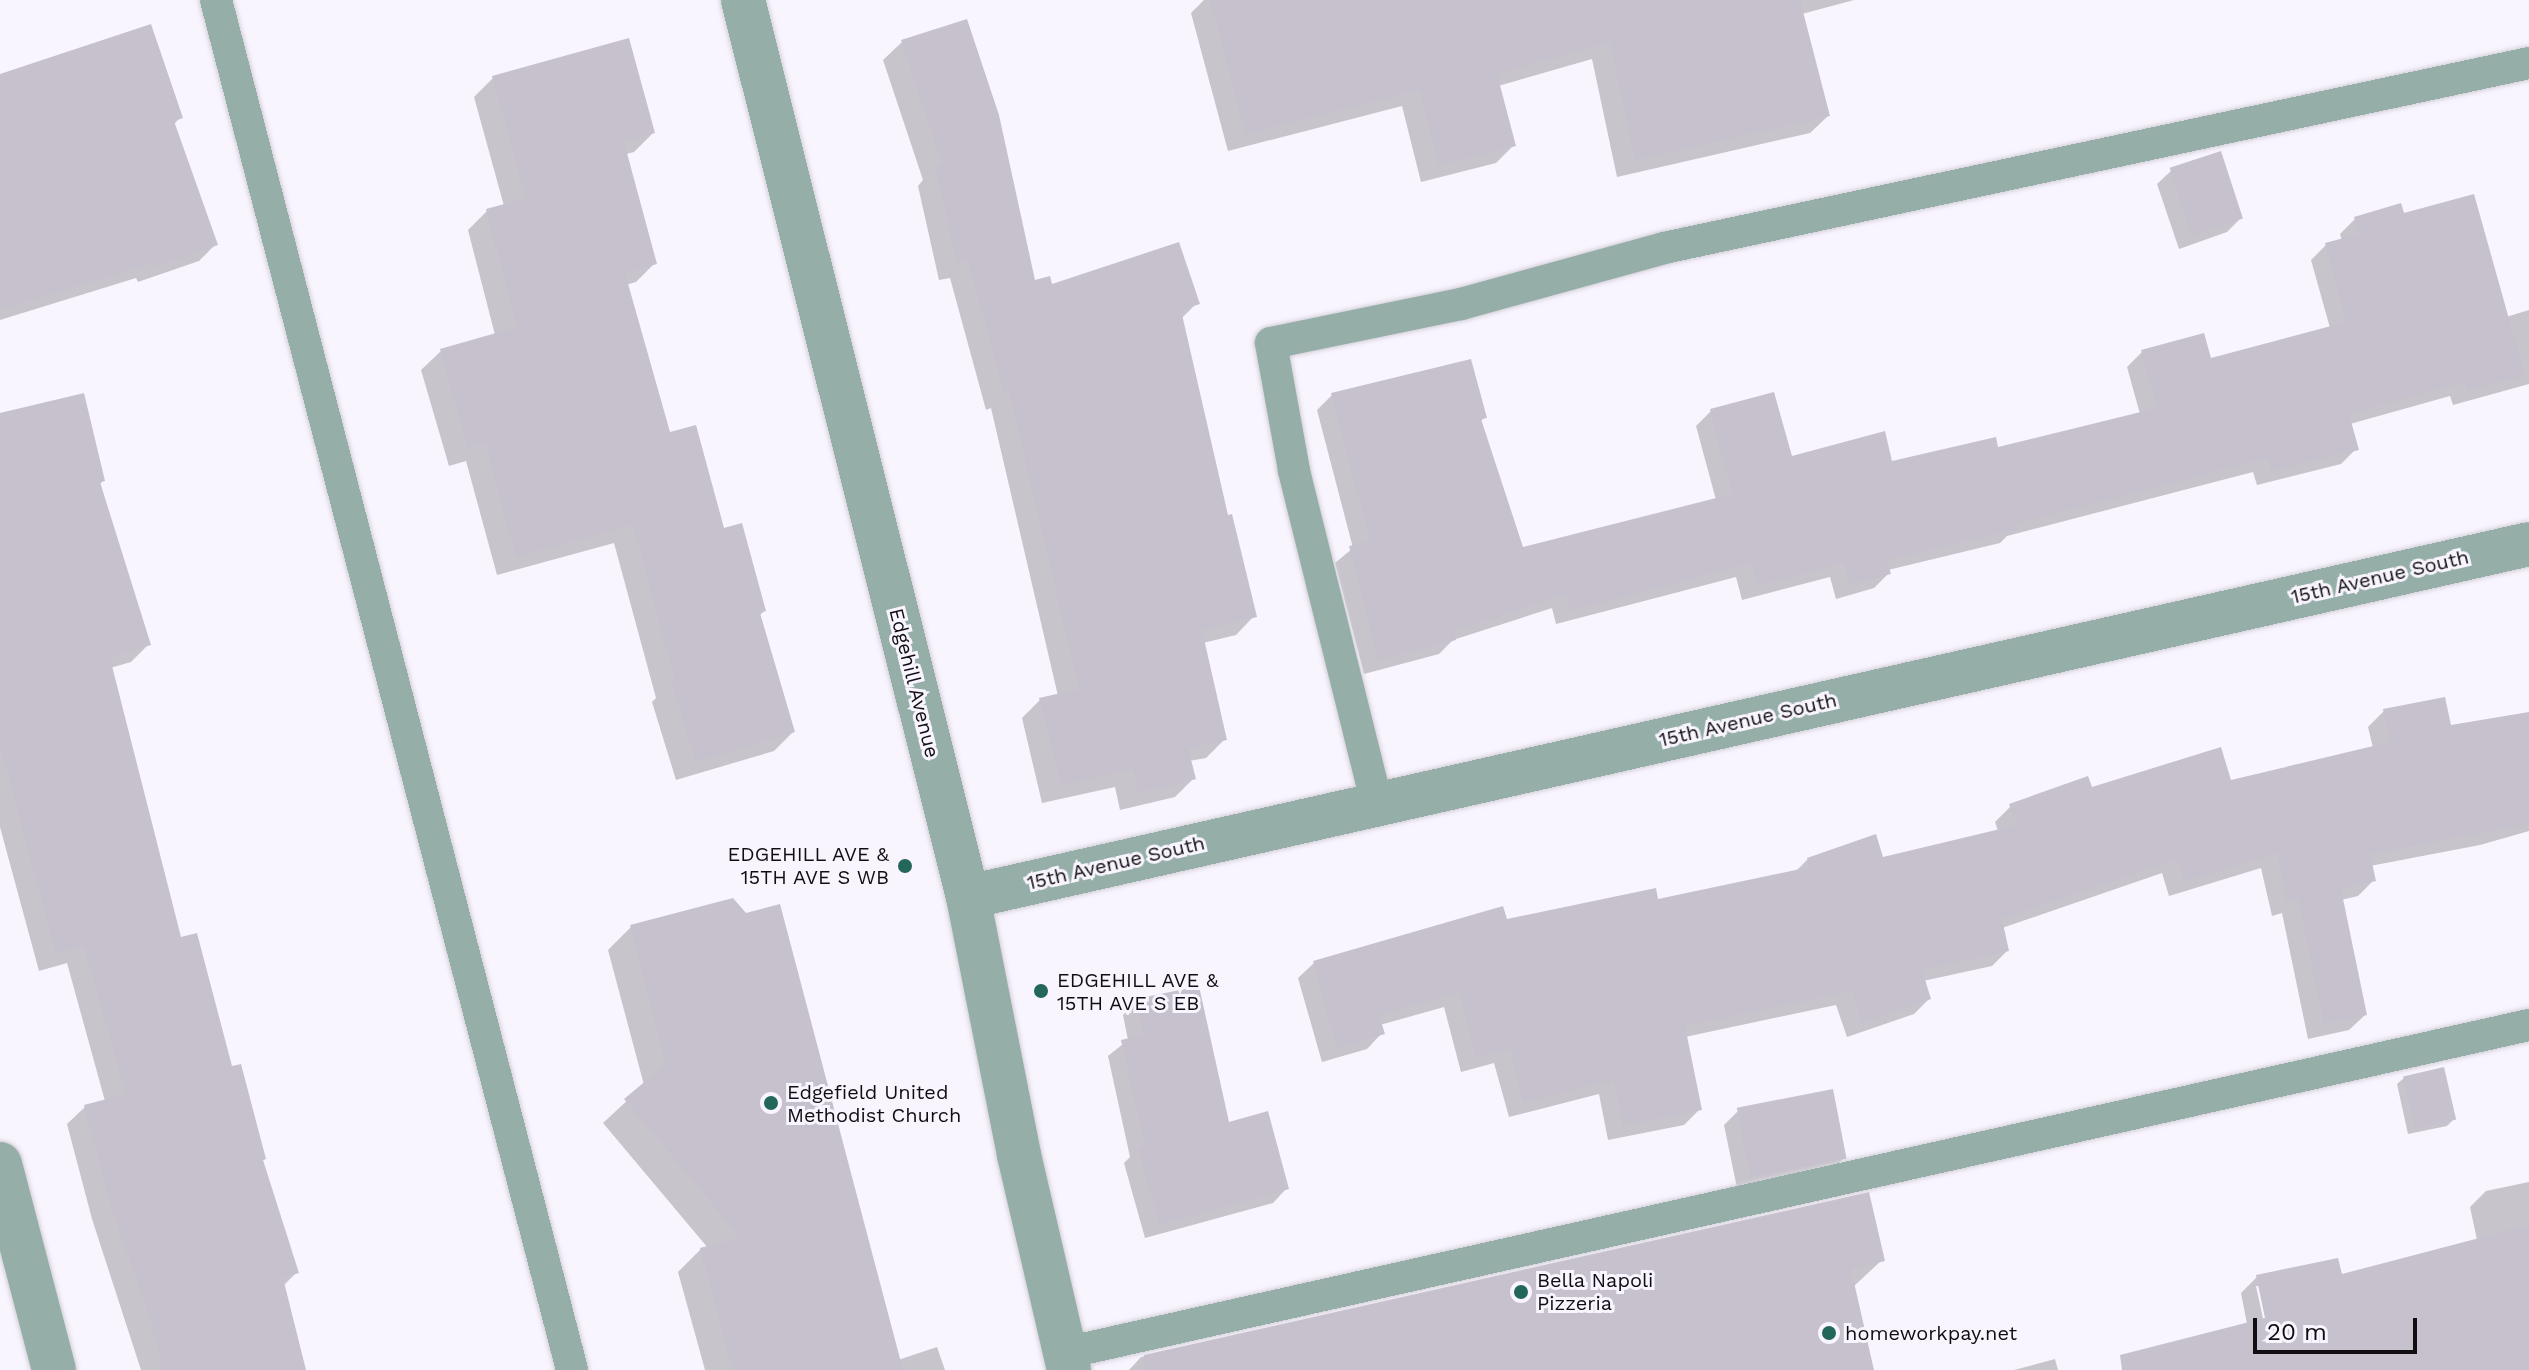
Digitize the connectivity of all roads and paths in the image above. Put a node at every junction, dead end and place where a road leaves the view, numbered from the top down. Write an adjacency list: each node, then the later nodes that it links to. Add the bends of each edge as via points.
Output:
1 (216, 0): 11 (lane)
2 (743, 0): 6 (street, Edgehill Avenue)
3 (2529, 63): 5 (lane, via 1664,248 1461,304 1271,343 1294,470)
4 (2529, 544): 5 (street, 15th Avenue South)
5 (1377, 804): 6 (street, 15th Avenue South)
6 (968, 897): 9 (street, Edgehill Avenue)
7 (2529, 1025): 9 (lane)
8 (1, 1172): 10 (street)
9 (1067, 1361)
10 (54, 1370)
11 (572, 1370)

